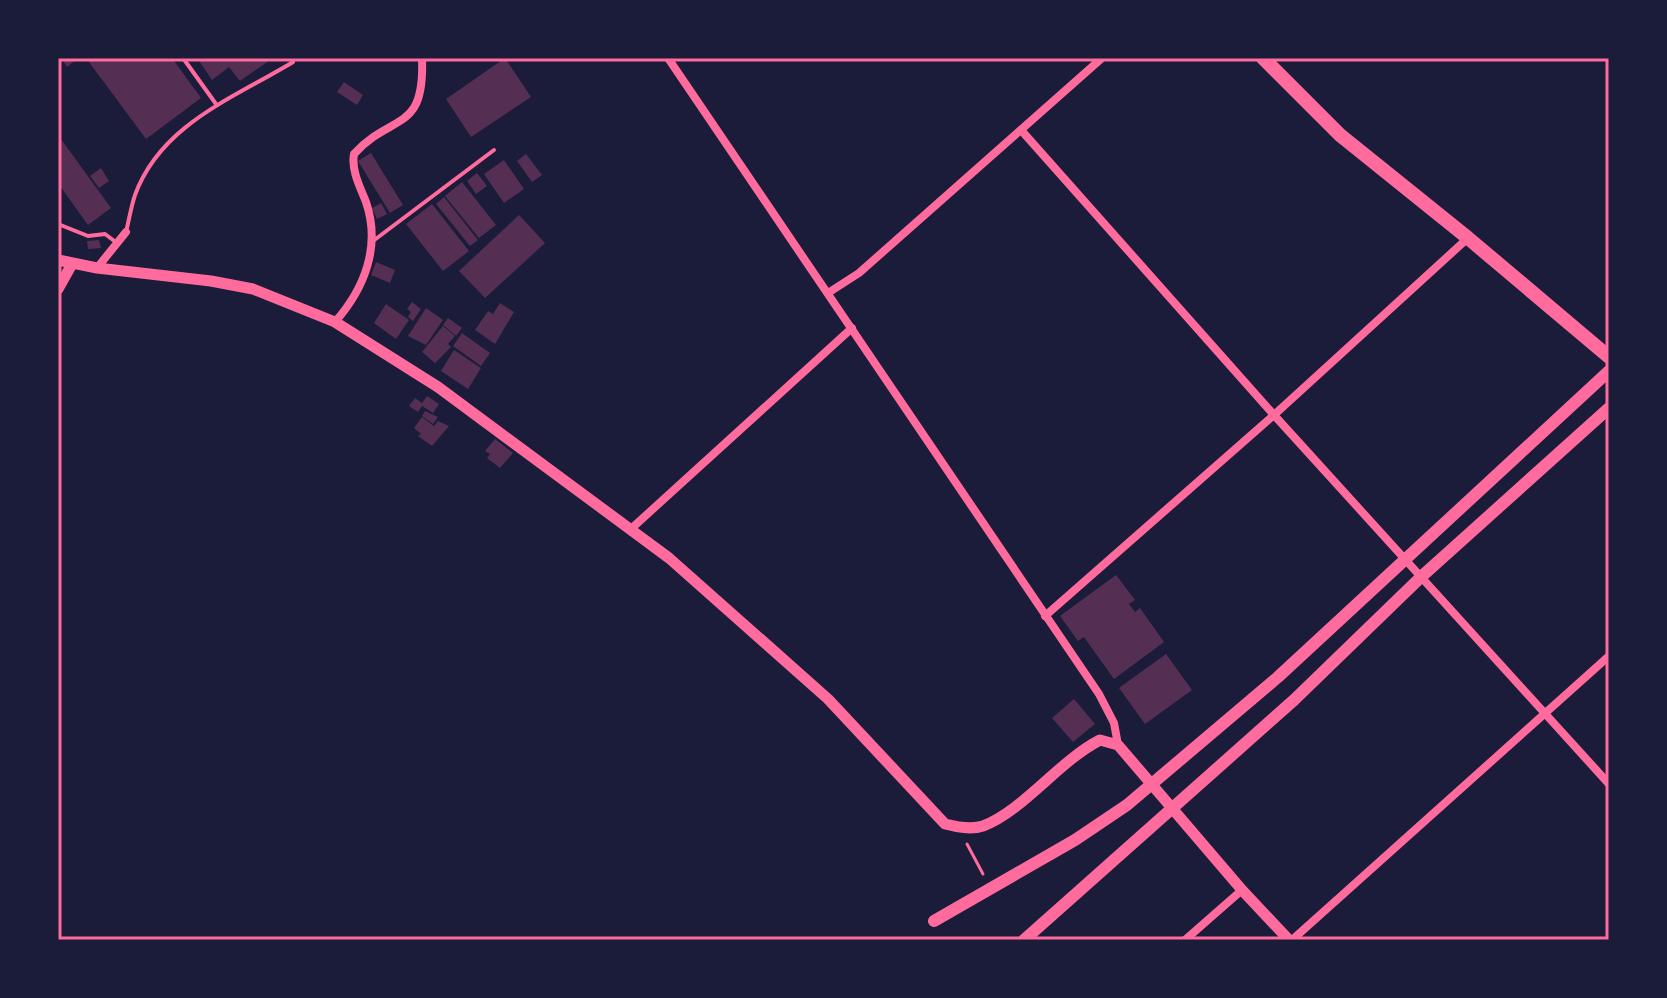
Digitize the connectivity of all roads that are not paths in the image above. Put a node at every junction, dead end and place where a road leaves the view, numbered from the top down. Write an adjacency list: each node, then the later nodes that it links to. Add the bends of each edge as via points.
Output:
1 (183, 58): 7 (lane)
2 (291, 58): 7 (lane, via 293,62)
3 (422, 58): 13 (street, via 417,105 354,154)
4 (668, 58): 19 (street)
5 (1102, 58): 8 (street)
6 (1263, 58): 12 (main road, via 1340,135)
7 (216, 104): 11 (lane, via 174,137 152,165 135,194)
8 (1021, 130): 19 (street, via 859,273); 25 (street)
9 (494, 150): 13 (lane)
10 (60, 223): 14 (lane, via 88,236 105,234)
11 (126, 232): 14 (street)
12 (1468, 238): 22 (main road); 25 (street)
13 (373, 241): 20 (street, via 361,282)
14 (117, 243): 17 (street)
15 (58, 260): 16 (street)
16 (72, 264): 17 (street); 18 (street)
17 (97, 268): 20 (street, via 253,289)
18 (58, 289)
19 (828, 293): 21 (street)
20 (335, 322): 26 (street, via 438,387)
21 (852, 328): 26 (street); 29 (street)
22 (1609, 357)
23 (1609, 371): 27 (main road)
24 (1609, 408): 28 (main road)
25 (1274, 415): 27 (street); 29 (street)
26 (632, 528): 32 (street, via 828,699 945,824 981,827 1081,750 1100,740)
27 (1406, 560): 28 (street); 34 (main road)
28 (1421, 577): 31 (street); 35 (main road)
29 (1045, 616): 32 (street, via 1099,694)
30 (1609, 656): 31 (street)
31 (1545, 713): 33 (street); 40 (street)
32 (1118, 745): 34 (street)
33 (1609, 784)
34 (1151, 785): 35 (street); 37 (main road, via 1075,840)
35 (1172, 808): 36 (street); 38 (main road)
36 (1242, 890): 39 (street); 40 (street)
37 (934, 921)
38 (1024, 940)
39 (1185, 940)
40 (1290, 940)

